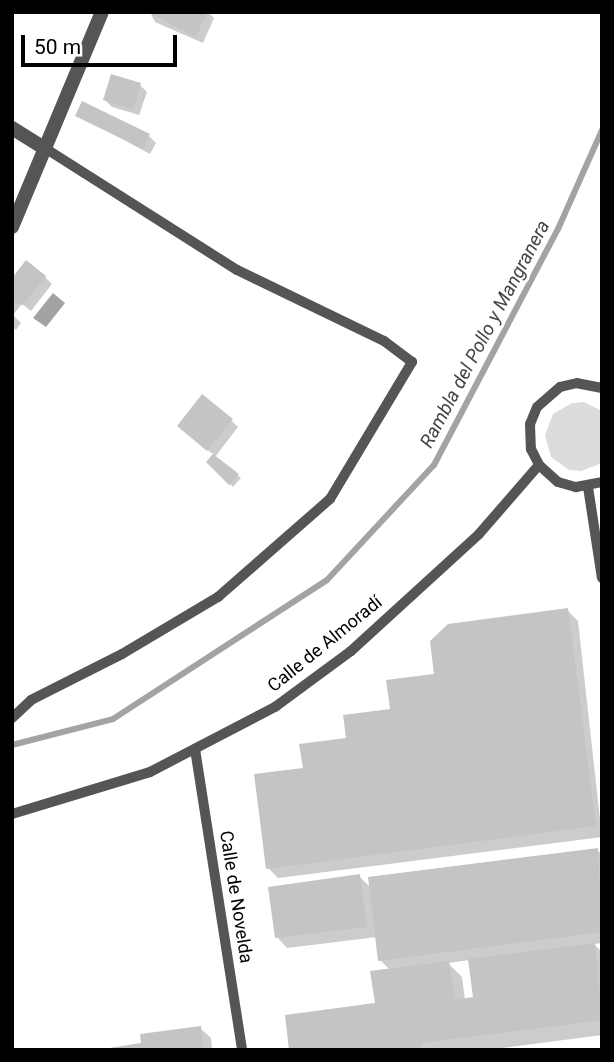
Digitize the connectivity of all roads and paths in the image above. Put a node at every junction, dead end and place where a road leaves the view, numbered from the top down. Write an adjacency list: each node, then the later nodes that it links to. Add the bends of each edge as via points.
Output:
1 (102, 12): 3 (street)
2 (12, 128): 3 (street)
3 (46, 149): 4 (street); 10 (lane, via 237,270 384,341 412,362 330,499 218,597 122,654 30,700)
4 (12, 227)
5 (602, 388): 6 (lane, via 577,383 559,387 537,407 530,424 531,449)
6 (539, 465): 8 (lane, via 558,482); 11 (lane, Calle de Almoradí, via 479,534 351,650 275,707)
7 (602, 482): 8 (lane)
8 (588, 487): 9 (lane)
9 (602, 578)
10 (12, 718)
11 (195, 749): 12 (lane, Calle de Almoradí, via 150,772); 13 (lane, Calle de Novelda)
12 (12, 814)
13 (242, 1050)

